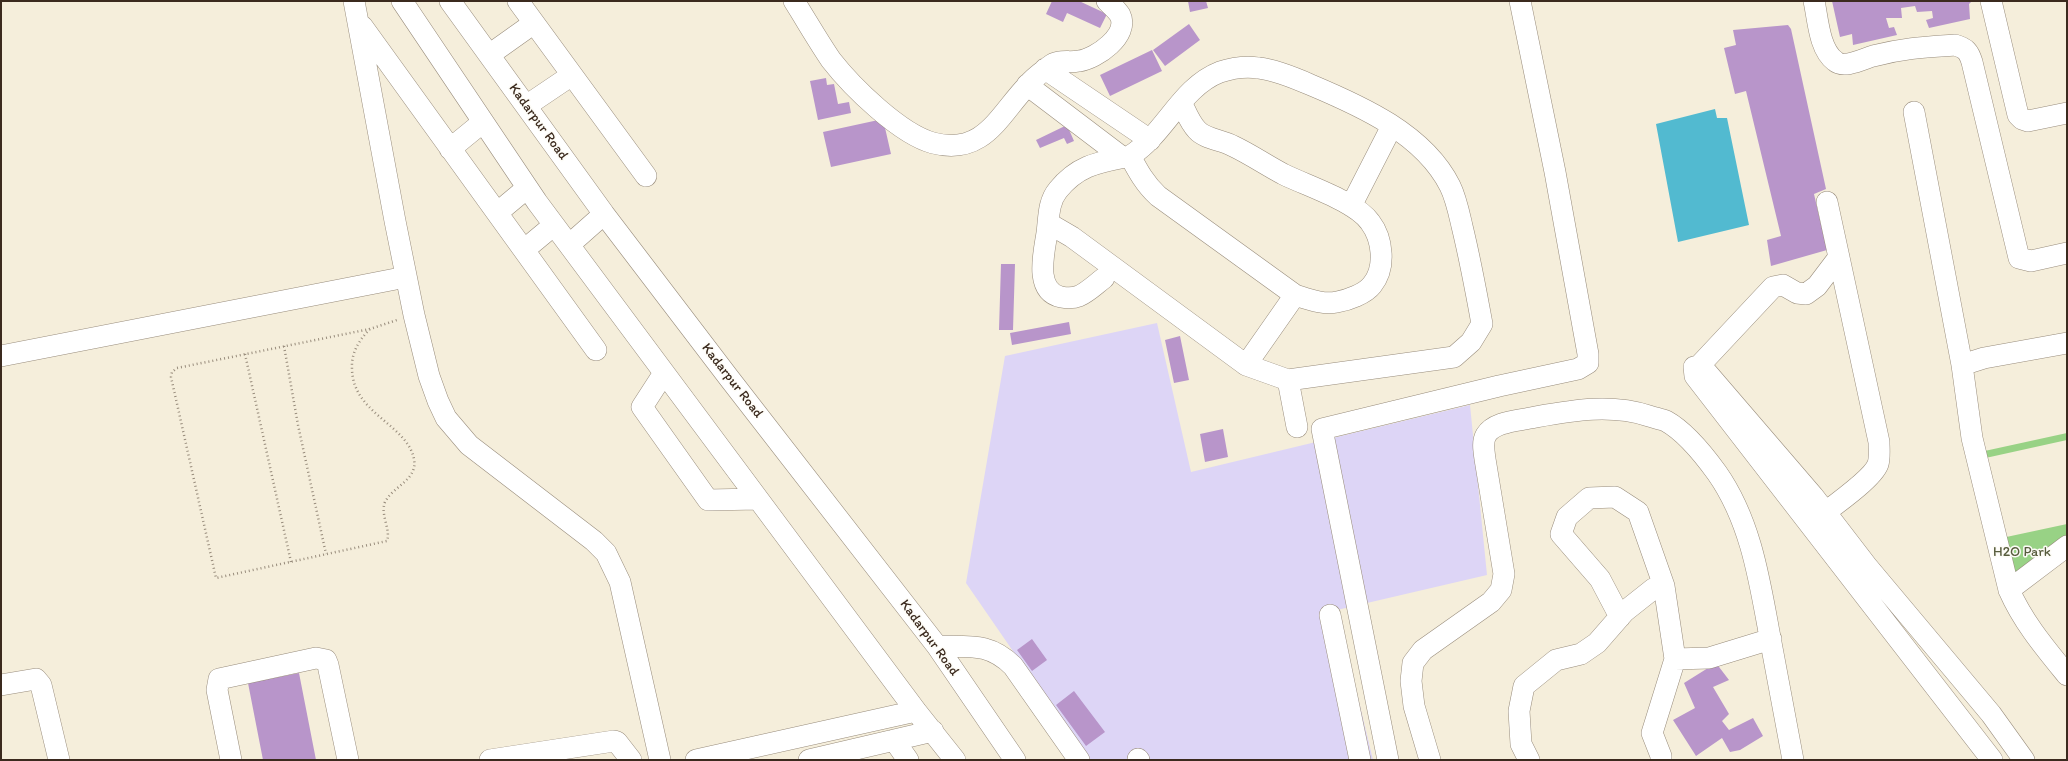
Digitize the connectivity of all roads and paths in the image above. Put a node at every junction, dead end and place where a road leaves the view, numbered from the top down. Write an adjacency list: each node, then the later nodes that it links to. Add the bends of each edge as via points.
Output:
1 (343, 1): 11 (street)
2 (354, 1): 11 (street)
3 (402, 1): 22 (street)
4 (450, 1): 13 (street, Kadarpur Road)
5 (518, 1): 12 (street)
6 (794, 1): 16 (street, via 831,59 845,76 900,126 933,143 961,144 984,136)
7 (1108, 1): 14 (street, via 1120,15 1120,32 1113,41 1090,58 1078,62 1053,63)
8 (1520, 1): 88 (street, via 1555,172 1588,363 1578,369 1322,429)
9 (1814, 1): 24 (street, via 1826,49 1836,62 1849,64 1899,49 1964,47 1972,62)
10 (1991, 1): 21 (street, via 2018,115)
11 (358, 22): 26 (street); 40 (street)
12 (534, 23): 13 (street); 15 (street)
13 (489, 55): 18 (street, Kadarpur Road)
14 (1045, 69): 16 (street); 25 (street)
15 (572, 74): 18 (street); 28 (street)
16 (1027, 85): 27 (street)
17 (1182, 104): 23 (street, via 1207,78 1235,68 1260,68 1294,78 1341,97 1376,114); 25 (street); 31 (street, via 1192,124 1201,134 1232,146)
18 (526, 106): 33 (street, Kadarpur Road)
19 (1914, 112): 51 (street)
20 (2067, 113): 21 (street)
21 (2028, 121): 24 (street)
22 (483, 122): 26 (street); 29 (street)
23 (1392, 126): 31 (street); 53 (street, via 1426,154 1450,186 1465,238 1482,324 1471,342 1454,357)
24 (1990, 129): 38 (street, via 2019,258 2031,261)
25 (1150, 140): 27 (street)
26 (450, 148): 32 (street)
27 (1126, 156): 34 (street, via 1096,162 1077,172 1052,199); 42 (street, via 1147,186 1158,196)
28 (646, 176)
29 (527, 188): 32 (street); 35 (street)
30 (1827, 202): 39 (street)
31 (1351, 206): 42 (street, via 1369,221 1378,238 1381,262 1372,285 1365,292 1336,302 1323,303)
32 (497, 214): 37 (street)
33 (604, 214): 36 (street); 65 (street, Kadarpur Road)
34 (1048, 223): 41 (street, via 1043,259 1044,283 1048,291 1054,296 1078,296); 50 (street, via 1072,237)
35 (554, 225): 36 (street); 37 (street)
36 (569, 245): 52 (street)
37 (524, 250): 47 (street)
38 (2067, 253)
39 (1839, 257): 56 (street, via 1879,442 1879,454 1878,465 1872,473); 56 (street, via 1816,286 1806,294 1797,294 1783,285 1773,287 1698,367 1703,368)
40 (406, 277): 43 (street); 49 (street)
41 (1104, 278)
42 (1295, 295): 50 (street)
43 (414, 315): 44 (path); 80 (street, via 438,401 456,431 469,445 594,541 606,553 614,567 620,582)
44 (370, 329): 46 (path); 58 (path, via 362,336 353,353 353,383 360,398 395,431 412,452 414,469 386,502 384,508 389,536 387,541)
45 (2067, 343): 51 (street, via 1984,358)
46 (284, 346): 48 (path); 58 (path)
47 (596, 350)
48 (245, 354): 59 (path); 59 (path, via 177,368 171,374 214,572 216,578 220,578)
49 (1, 356)
50 (1246, 365): 53 (street)
51 (1962, 365): 61 (street, via 1972,438)
52 (664, 373): 55 (street); 55 (street, via 642,407 708,500)
53 (1288, 380): 54 (street)
54 (1297, 427)
55 (758, 500): 69 (street)
56 (1818, 518): 93 (street); 94 (street, via 1866,565 1991,714)
57 (2067, 546): 61 (street)
58 (326, 554): 59 (path)
59 (291, 562)
60 (1664, 586): 63 (street, via 1653,589); 63 (street, via 1638,512 1614,498 1589,498 1567,517 1561,534 1600,579); 66 (street)
61 (2009, 590): 67 (street, via 2017,609)
62 (1330, 615): 87 (street)
63 (1620, 617): 90 (street, via 1597,643 1581,654 1556,660 1524,686 1519,711 1521,744)
64 (1771, 639): 66 (street, via 1709,658); 89 (street, via 1746,530 1731,497 1716,473 1688,438 1666,421 1637,412 1579,409 1509,422 1495,427 1486,435 1483,446 1504,574 1501,590 1491,602 1423,650 1413,663 1411,681 1414,706); 92 (street)
65 (937, 646): 85 (street, Kadarpur Road); 86 (street, via 981,647 1004,656)
66 (1675, 659): 91 (street, via 1652,732)
67 (2067, 675)
68 (1, 685): 75 (street, via 28,679 36,679 41,685)
69 (916, 711): 70 (street); 71 (street)
70 (848, 727): 73 (street); 74 (street)
71 (933, 731): 72 (street); 84 (street)
72 (894, 740): 73 (street); 83 (street)
73 (853, 750): 82 (street)
74 (765, 753): 81 (street)
75 (59, 760)
76 (231, 760): 77 (street, via 217,690 220,680 316,658 326,660 328,665)
77 (348, 760)
78 (490, 760): 79 (street, via 614,741)
79 (631, 760)
80 (660, 760)
81 (696, 760)
82 (808, 760)
83 (908, 760)
84 (955, 760)
85 (1015, 760)
86 (1079, 760)
87 (1360, 760)
88 (1388, 760)
89 (1430, 760)
90 (1529, 760)
91 (1661, 760)
92 (1794, 760)
93 (1992, 760)
94 (2024, 760)

